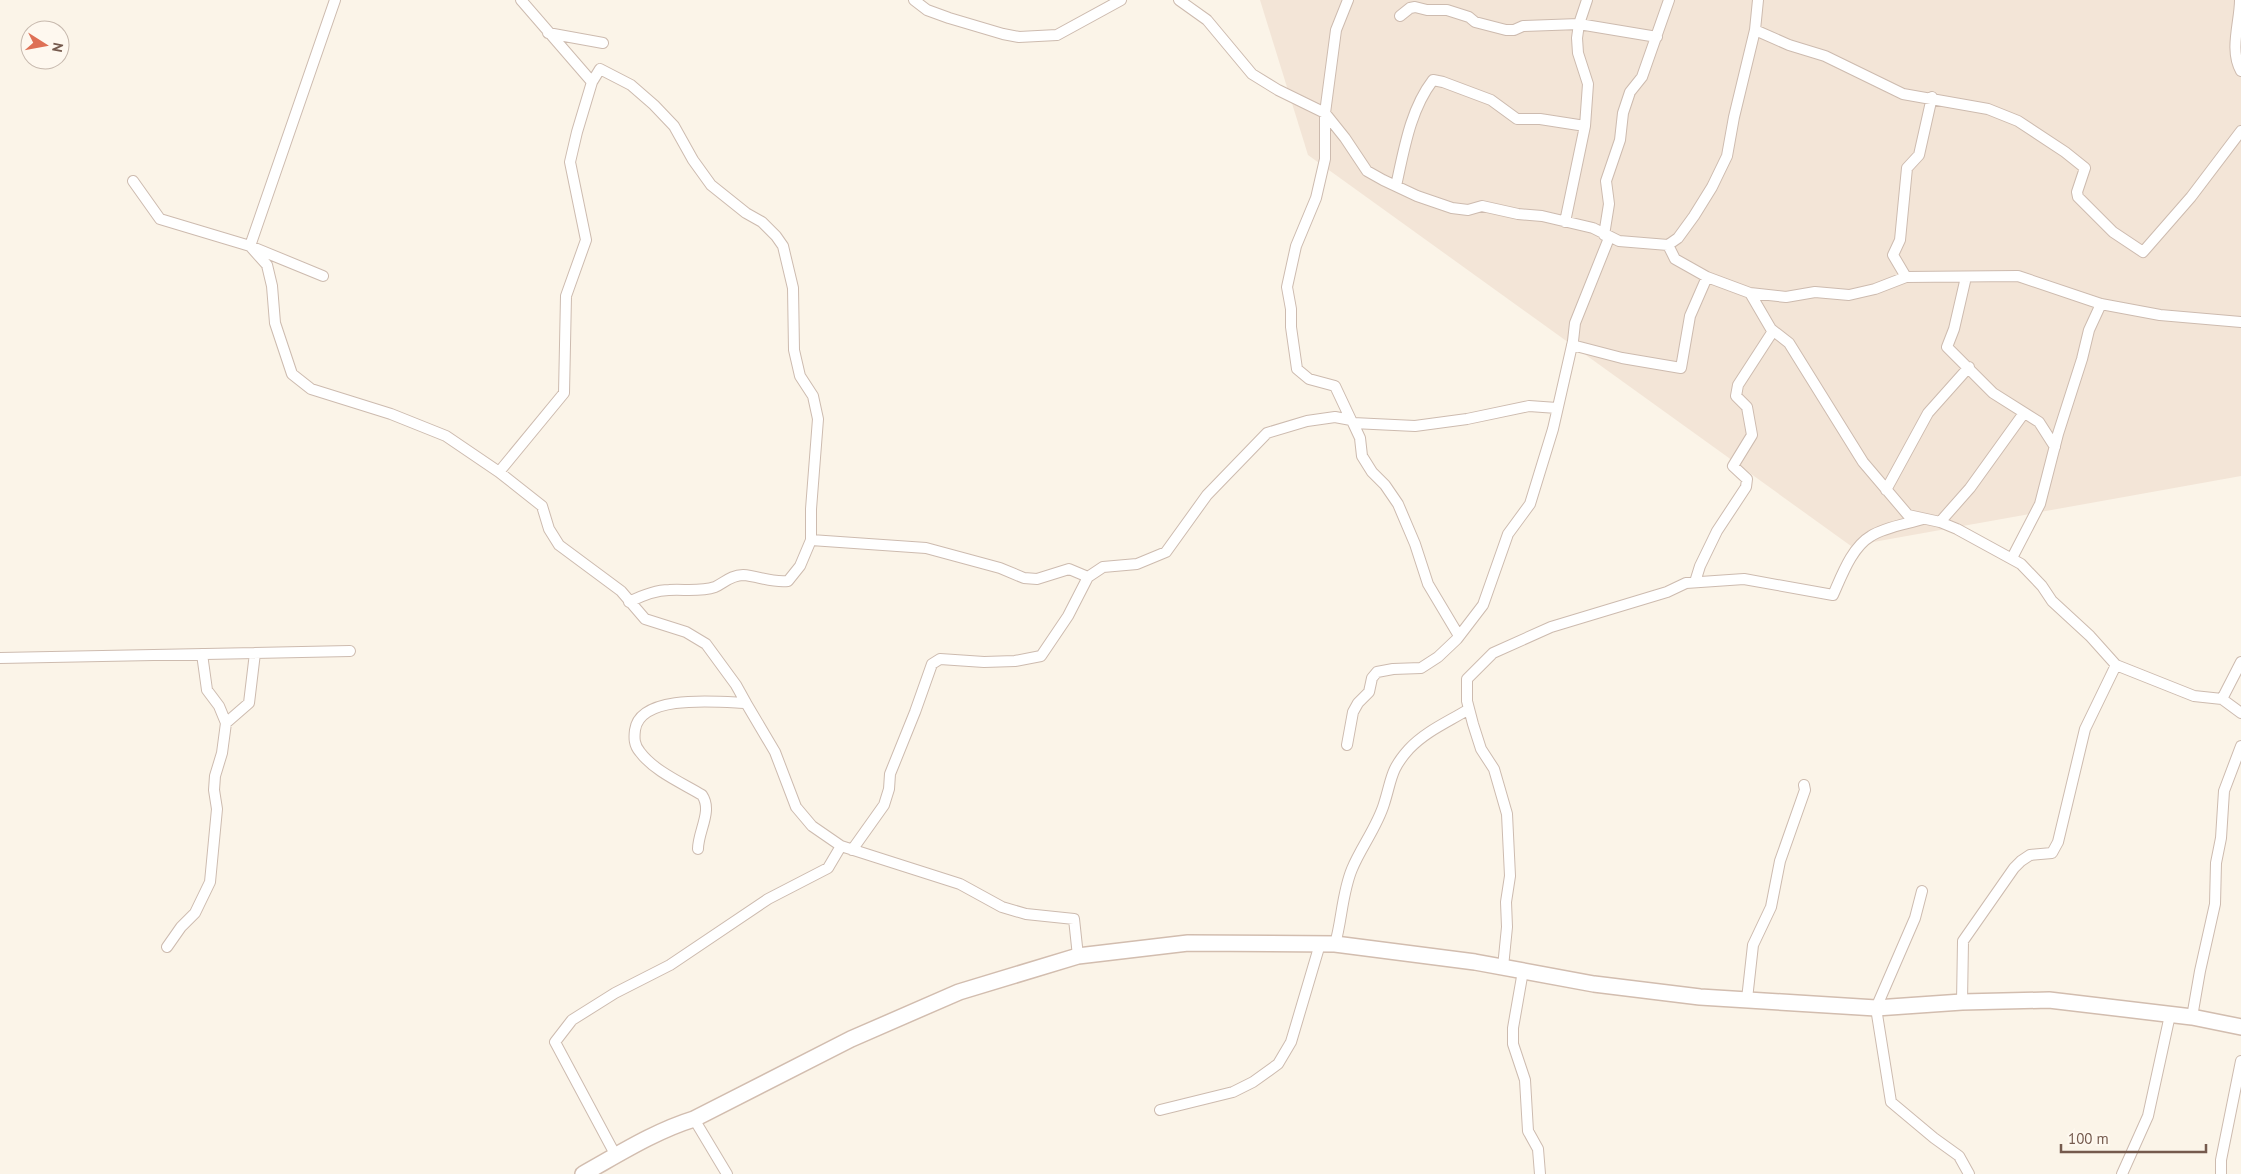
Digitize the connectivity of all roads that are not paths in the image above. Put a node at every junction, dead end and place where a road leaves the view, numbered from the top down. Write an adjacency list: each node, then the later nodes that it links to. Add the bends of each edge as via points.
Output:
1 (334, 0): 28 (street)
2 (521, 0): 14 (street)
3 (914, 0): 4 (street, via 927,10 949,18 1019,37 1057,35)
4 (1121, 0)
5 (1179, 0): 20 (street, via 1207,20 1252,74)
6 (1348, 0): 20 (street, via 1336,30)
7 (1587, 0): 12 (street)
8 (1669, 0): 15 (street)
9 (1758, 0): 13 (street)
10 (2240, 0): 17 (street, via 2235,42)
11 (1400, 16): 12 (street, via 1410,8 1447,10 1506,30 1523,26)
12 (1579, 24): 15 (street); 21 (street, via 1578,53 1588,84)
13 (1755, 30): 19 (street, via 1825,56 1903,94); 27 (street, via 1727,156 1694,216 1678,238)
14 (548, 32): 16 (street); 18 (street)
15 (1657, 37): 26 (street, via 1642,77 1630,92 1623,113 1620,140 1608,171)
16 (604, 43)
17 (2241, 71)
18 (592, 82): 43 (street, via 570,162 586,240 566,296 564,393); 47 (street, via 600,70 631,85 674,126 711,185 762,222 783,246 793,288 794,350 800,376 813,396 818,419)
19 (1932, 97): 22 (street, via 1988,109 2018,121 2065,152 2085,168 2078,197 2113,232 2143,252 2192,197); 32 (street, via 1919,156 1907,168 1900,240 1893,255)
20 (1325, 113): 24 (street, via 1367,171); 41 (street, via 1325,159 1316,198 1296,246 1287,287 1297,369 1308,379 1335,386)
21 (1585, 126): 24 (street, via 1540,118 1518,120 1491,100 1433,80 1414,115); 25 (street)
22 (2241, 131)
23 (133, 181): 28 (street, via 160,219)
24 (1396, 186): 25 (street, via 1452,208 1468,210 1482,206)
25 (1565, 222): 26 (street, via 1593,228)
26 (1607, 236): 27 (street); 37 (street, via 1575,323)
27 (1668, 245): 31 (street, via 1675,259)
28 (250, 246): 29 (street); 43 (street, via 267,265 275,323 292,374 311,389 391,414 446,436)
29 (322, 276)
30 (1966, 276): 32 (street); 34 (street, via 2018,276); 38 (street, via 1947,347)
31 (1707, 277): 33 (street); 37 (street, via 1690,316 1681,368)
32 (1906, 277): 33 (street, via 1849,295 1815,292 1786,297)
33 (1750, 294): 36 (street)
34 (2101, 304): 35 (street, via 2160,315); 42 (street, via 2089,330)
35 (2241, 322)
36 (1773, 331): 44 (street, via 1789,343 1864,462); 50 (street, via 1738,386 1736,396 1746,407 1752,434 1733,466 1747,479 1746,487 1718,530)
37 (1572, 345): 39 (street)
38 (1969, 368): 40 (street, via 1993,393); 44 (street, via 1928,413)
39 (1557, 408): 41 (street, via 1529,406 1467,420 1415,426); 52 (street, via 1530,504 1508,534 1483,604)
40 (2024, 412): 42 (street, via 2039,422); 46 (street, via 1970,488)
41 (1352, 422): 49 (street, via 1335,417 1268,433 1206,495 1166,552 1137,564 1103,567); 52 (street, via 1360,438 1362,456 1398,504 1428,584)
42 (2055, 447): 48 (street, via 2040,504)
43 (499, 472): 51 (street, via 542,506 549,529 559,545 621,591)
44 (1886, 490): 45 (street, via 1908,515)
45 (1923, 519): 46 (street); 50 (street, via 1872,535 1862,543 1833,594 1744,579)
46 (1940, 522): 48 (street)
47 (811, 540): 49 (street, via 926,548 1000,568 1024,578 1037,579 1068,569); 51 (street, via 800,566 788,581 742,575 715,587 692,591 668,590 643,595)
48 (2012, 558): 58 (street)
49 (1088, 577): 69 (street, via 1068,616 1041,656 984,662 940,659 932,664 890,774 884,804)
50 (1695, 582): 61 (street, via 1551,627 1493,653 1467,680)
51 (629, 602): 60 (street, via 645,619 686,632 706,644)
52 (1459, 636): 64 (street, via 1438,657 1421,668 1377,672 1368,692 1353,712)
53 (350, 651): 54 (street)
54 (255, 653): 55 (street); 63 (street, via 249,703)
55 (202, 654): 56 (street); 63 (street, via 208,690)
56 (0, 658)
57 (2241, 662): 59 (street)
58 (2116, 665): 59 (street, via 2194,696); 77 (street, via 2085,729 2058,842 2052,853 2030,855 2014,868 1963,941)
59 (2222, 699): 62 (street)
60 (746, 703): 67 (street, via 775,752 796,807 812,826); 68 (street, via 683,702 660,707 640,717 636,726 634,739 640,753 702,795 707,803)
61 (1469, 709): 71 (street, via 1420,739 1394,770 1384,805 1352,870); 74 (street, via 1481,749 1494,769 1507,814 1510,876)
62 (2241, 713)
63 (226, 723): 72 (street, via 215,776 217,809 210,882 195,913)
64 (1347, 745)
65 (2241, 746): 80 (street, via 2224,792 2215,904)
66 (1804, 785): 76 (street, via 1780,860 1771,907 1753,945)
67 (841, 846): 69 (street); 85 (street, via 828,868 768,899 670,965 615,993 572,1020 555,1042)
68 (698, 849)
69 (852, 850): 73 (street, via 960,884 1002,907 1026,914 1074,920)
70 (1922, 891): 78 (street, via 1915,918)
71 (1328, 944): 73 (street, via 1188,943); 74 (street); 83 (street, via 1292,1042 1278,1064 1233,1092)
72 (167, 947)
73 (1078, 956): 84 (street, via 959,992 851,1039)
74 (1503, 967): 75 (street)
75 (1523, 971): 76 (street, via 1594,984); 88 (street, via 1513,1044 1525,1080 1528,1132 1538,1149)
76 (1746, 1000): 78 (street)
77 (1962, 1002): 78 (street); 79 (street, via 2049,1000)
78 (1876, 1008): 89 (street, via 1891,1102 1959,1156)
79 (2170, 1015): 80 (street); 90 (street, via 2148,1116)
80 (2192, 1016): 81 (street)
81 (2241, 1027)
82 (2241, 1061): 91 (street)
83 (1160, 1110)
84 (694, 1119): 85 (street); 87 (street)
85 (616, 1156): 86 (street)
86 (583, 1174)
87 (727, 1174)
88 (1540, 1174)
89 (1969, 1174)
90 (2122, 1174)
91 (2221, 1174)

